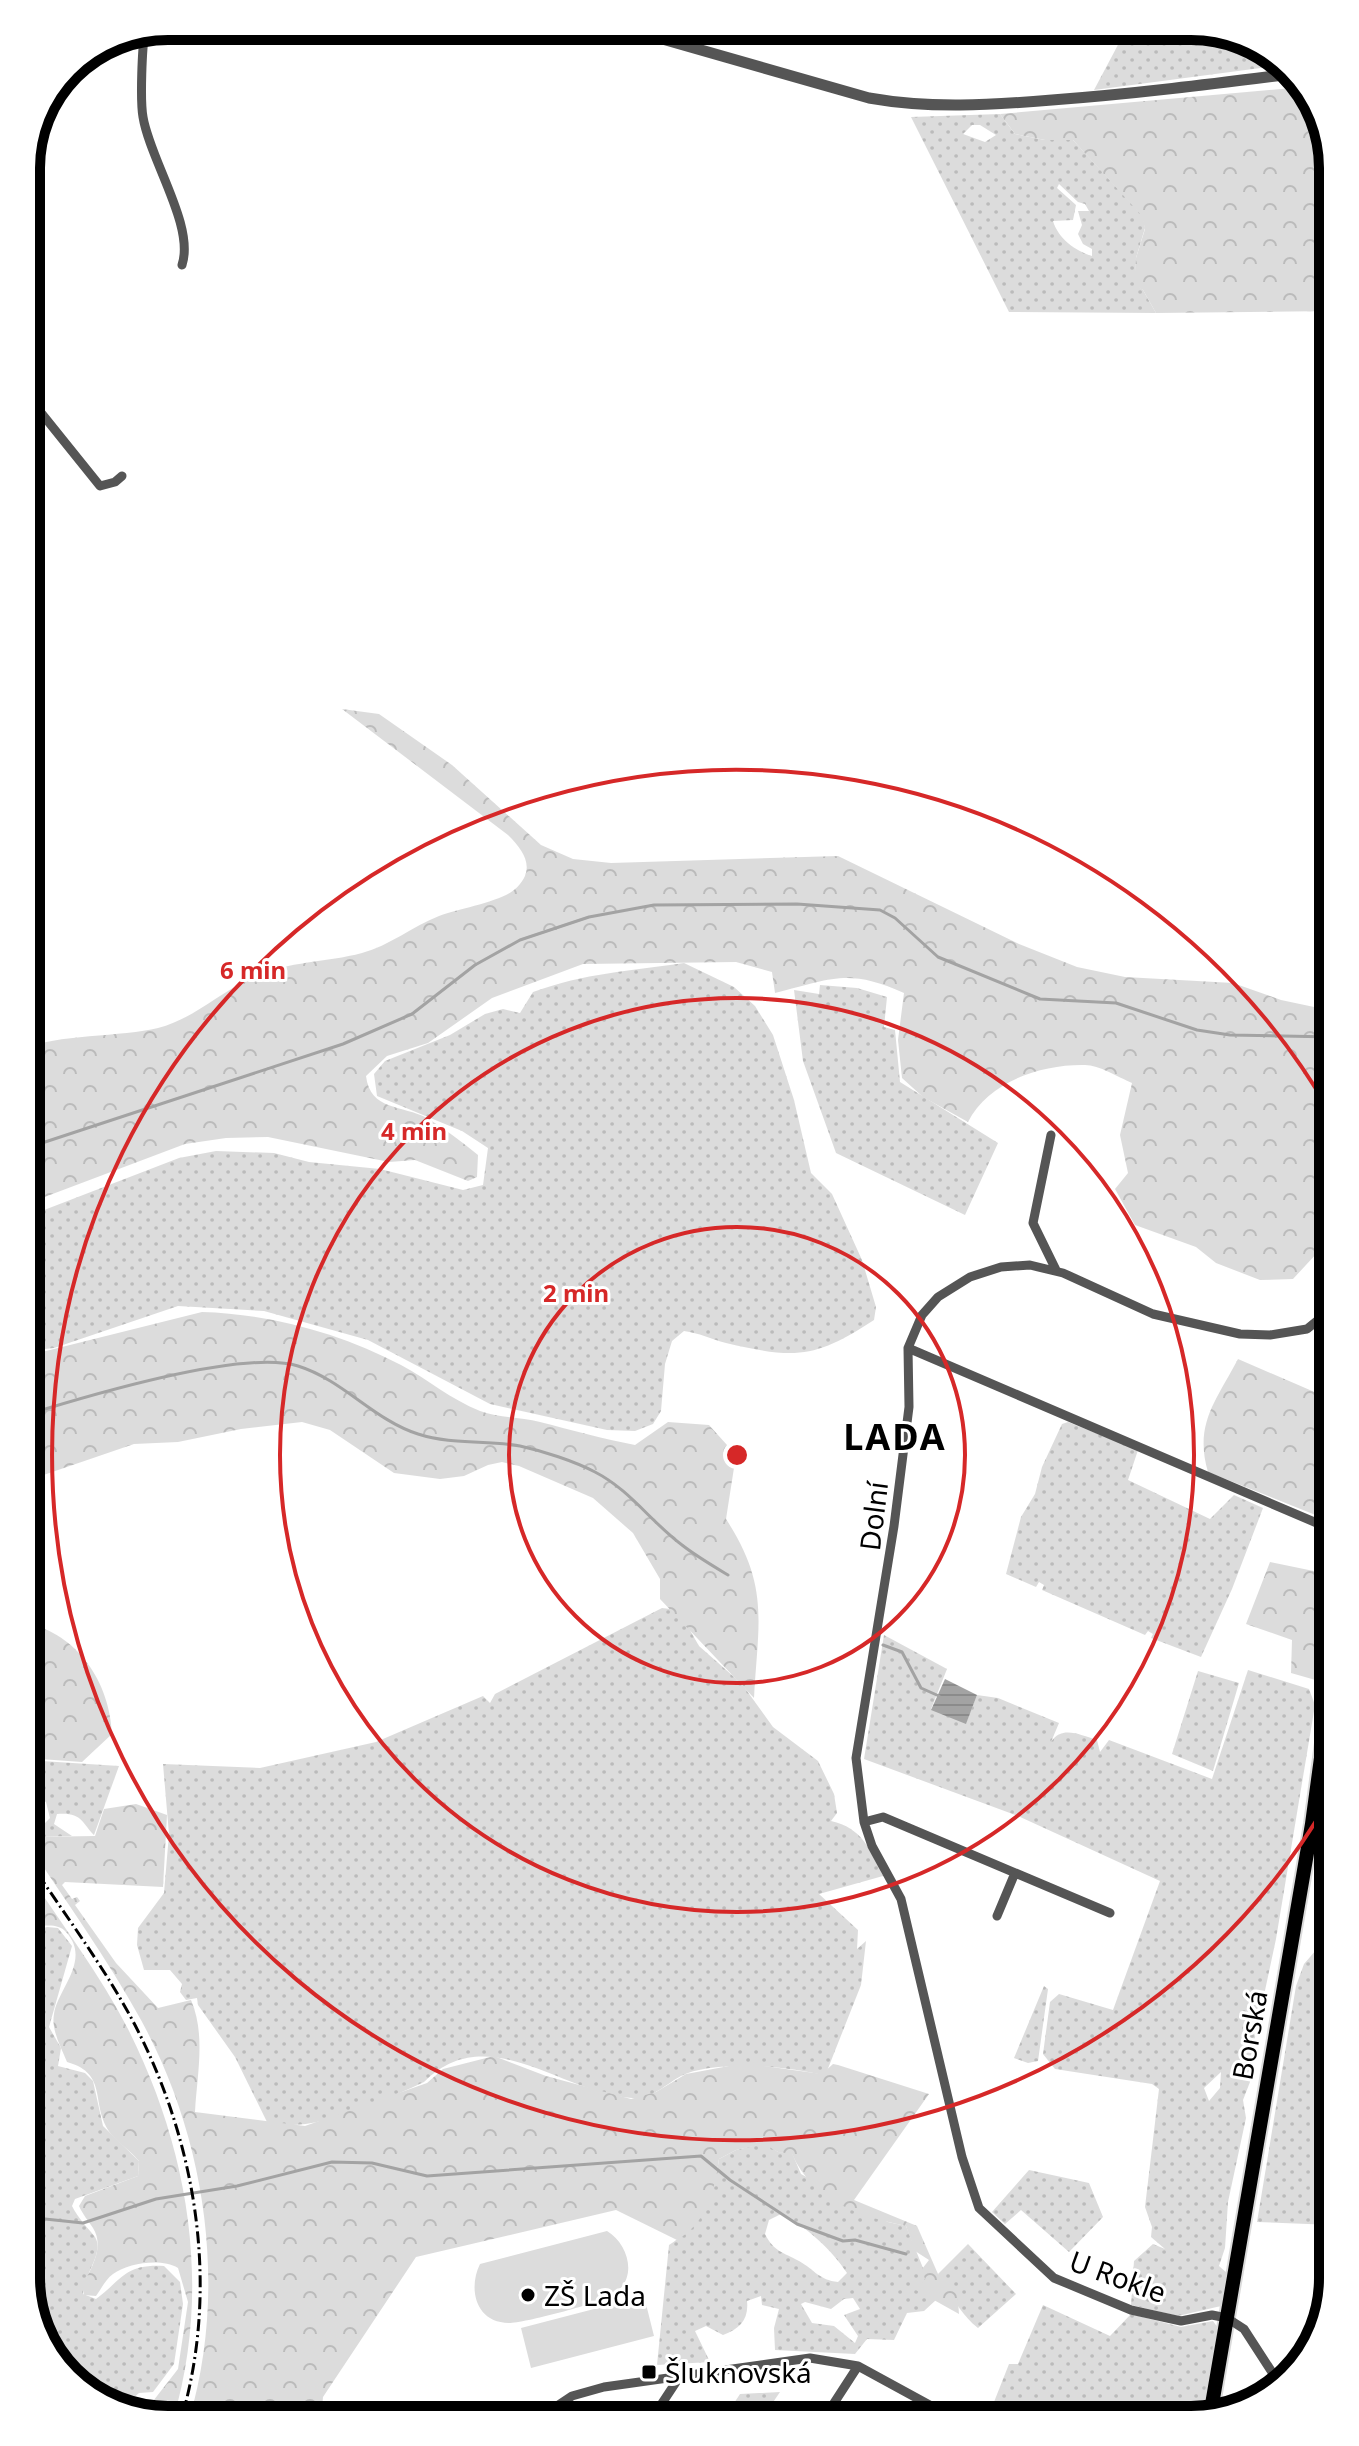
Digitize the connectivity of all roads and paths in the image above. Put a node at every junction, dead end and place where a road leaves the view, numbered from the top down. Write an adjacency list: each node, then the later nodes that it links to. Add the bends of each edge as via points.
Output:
1 (666, 40): 3 (street, via 910,105 967,106 1180,90)
2 (145, 42): 4 (street, via 142,115 180,224 186,255)
3 (1279, 76)
4 (182, 265)
5 (40, 411): 6 (street, via 100,486)
6 (122, 476)
7 (1051, 1135): 8 (street, via 1033,1223)
8 (1056, 1270): 9 (street, Dolní, via 1153,1314 1240,1334 1307,1329); 10 (street, Dolní, via 1009,1266 951,1287 922,1315)
9 (1319, 1319)
10 (908, 1348): 11 (street); 13 (street, Dolní, via 909,1407 894,1526 856,1758)
11 (1319, 1524)
12 (1319, 1773): 18 (main road, Borská)
13 (864, 1822): 14 (street, via 883,1817); 17 (street, Dolní, via 901,1899)
14 (1015, 1873): 15 (street); 16 (street)
15 (1110, 1913)
16 (997, 1916)
17 (941, 2061): 18 (street, U Rokle, via 979,2208 1054,2278 1131,2310 1181,2321)
18 (1227, 2318): 20 (street, via 1244,2329); 22 (main road, Borská)
19 (858, 2366): 21 (street, via 810,2358); 25 (street); 26 (street)
20 (1274, 2375)
21 (680, 2376): 23 (street, via 604,2387); 24 (street)
22 (1212, 2404)
23 (557, 2406)
24 (660, 2406)
25 (832, 2406)
26 (931, 2406)

